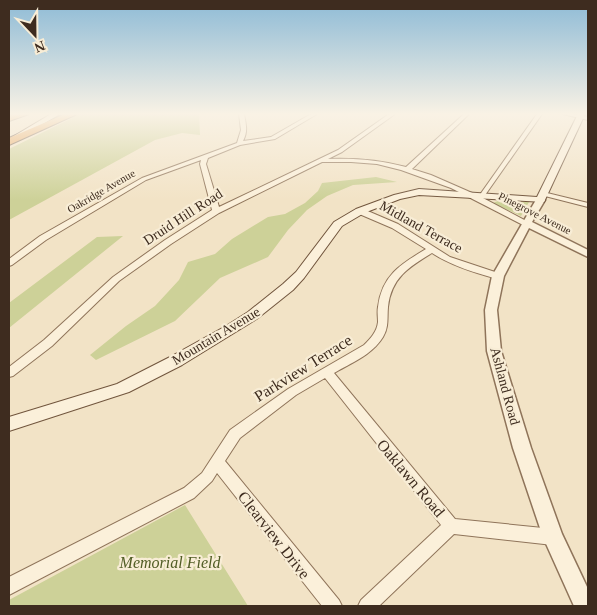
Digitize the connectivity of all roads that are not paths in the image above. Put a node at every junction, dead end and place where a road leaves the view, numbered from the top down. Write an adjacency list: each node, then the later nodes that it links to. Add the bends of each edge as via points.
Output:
1 (246, 143): 6 (street, Oakridge Avenue)
2 (352, 143): 7 (street, Druid Hill Road)
3 (436, 143): 11 (street)
4 (518, 143): 12 (street)
5 (571, 143): 13 (main road, Ashland Road)
6 (238, 144): 9 (street, Oakridge Avenue)
7 (340, 151): 8 (street); 10 (street, Druid Hill Road)
8 (346, 160): 10 (street, Pinegrove Avenue); 11 (street, Pinegrove Avenue)
9 (204, 161): 15 (street); 20 (street, Oakridge Avenue, via 190,162 144,179 43,238)
10 (315, 163): 15 (street, Druid Hill Road)
11 (407, 170): 12 (street, Pinegrove Avenue)
12 (476, 196): 13 (main road, Mountain Avenue); 16 (main road, Mountain Avenue, via 410,193); 17 (street, Pinegrove Avenue)
13 (542, 197): 14 (street); 17 (street, Ashland Road)
14 (588, 205)
15 (216, 211): 23 (street, Druid Hill Road, via 116,279 48,343)
16 (360, 211): 18 (street, Midland Terrace, via 395,226); 24 (main road, Mountain Avenue, via 338,224 288,287 231,329 123,388)
17 (526, 223): 19 (street, Pinegrove Avenue); 21 (street, Ashland Road)
18 (431, 250): 21 (street, Midland Terrace, via 458,264); 22 (street, Parkview Terrace, via 403,267 390,283 383,306 383,324 373,342 361,353)
19 (588, 254)
20 (9, 262)
21 (498, 276): 27 (street, Ashland Road, via 491,310 494,351 522,448)
22 (326, 372): 25 (street, Parkview Terrace, via 292,392 236,434); 26 (street, Oaklawn Road)
23 (9, 373)
24 (9, 424)
25 (217, 462): 28 (street, Parkview Terrace, via 207,477 189,493); 29 (street, Clearview Drive)
26 (452, 526): 27 (street, Oaklawn Road); 30 (street)
27 (553, 537): 31 (street, Ashland Road)
28 (9, 586)
29 (333, 606)
30 (367, 606)
31 (585, 606)

